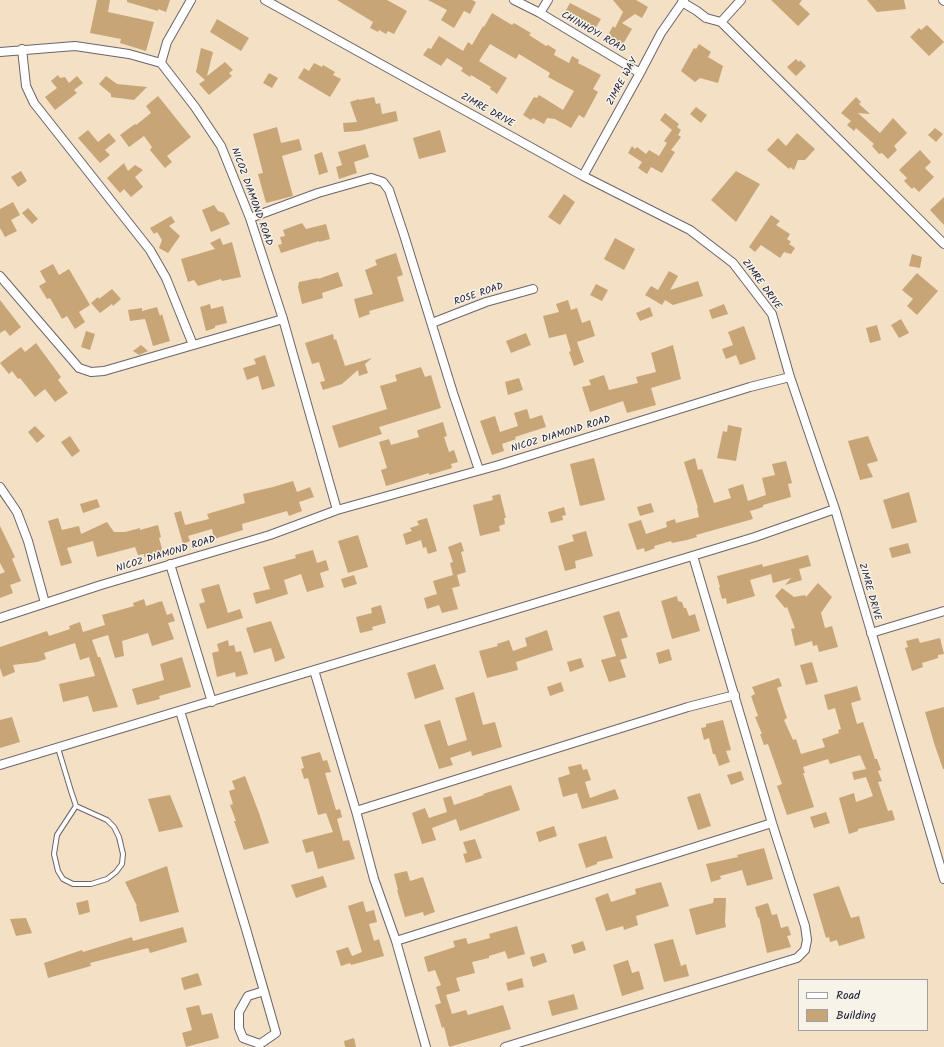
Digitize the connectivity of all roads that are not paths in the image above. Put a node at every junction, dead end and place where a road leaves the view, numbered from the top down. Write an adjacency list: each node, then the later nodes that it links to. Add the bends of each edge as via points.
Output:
1 (191, 0): 11 (street, via 167,42)
2 (265, 0): 13 (street, ZIMRE DRIVE)
3 (514, 0): 7 (street, CHINHOYI ROAD)
4 (548, 0): 7 (street)
5 (741, 0): 8 (street)
6 (683, 1): 8 (street, via 706,18); 12 (street, ZIMRE WAY, via 661,33)
7 (540, 14): 12 (street, CHINHOYI ROAD)
8 (721, 22): 15 (street)
9 (22, 49): 10 (street); 11 (street, via 75,46 130,54); 20 (street, via 26,86 34,103 150,250 166,278)
10 (0, 52)
11 (161, 63): 14 (street, NICOZ DIAMOND ROAD, via 221,146)
12 (640, 74): 13 (street, ZIMRE WAY)
13 (583, 176): 21 (street, ZIMRE DRIVE, via 690,230 733,263 772,314)
14 (250, 218): 18 (street, NICOZ DIAMOND ROAD); 19 (street, via 318,193 371,178 383,182 389,190)
15 (944, 244)
16 (0, 277): 20 (street, via 79,368 91,372 104,371)
17 (533, 289): 19 (street, ROSE ROAD, via 486,302)
18 (283, 319): 20 (street); 25 (street, NICOZ DIAMOND ROAD)
19 (432, 323): 22 (street)
20 (193, 345)
21 (790, 377): 22 (street, NICOZ DIAMOND ROAD); 24 (street, ZIMRE DRIVE)
22 (479, 470): 25 (street, NICOZ DIAMOND ROAD)
23 (0, 487): 28 (street, via 17,512)
24 (835, 509): 26 (street, via 755,538); 31 (street, ZIMRE DRIVE)
25 (337, 510): 27 (street, NICOZ DIAMOND ROAD, via 270,535)
26 (693, 556): 32 (street); 33 (street)
27 (170, 564): 28 (street, NICOZ DIAMOND ROAD); 34 (street)
28 (45, 603): 30 (street, NICOZ DIAMOND ROAD)
29 (944, 611): 31 (street)
30 (0, 618)
31 (871, 634): 41 (street, ZIMRE DRIVE)
32 (314, 670): 34 (street); 39 (street)
33 (735, 695): 39 (street, via 688,707); 40 (street)
34 (212, 702): 35 (street)
35 (180, 711): 36 (street); 43 (street)
36 (58, 748): 37 (street); 38 (lane)
37 (0, 765)
38 (76, 806): 38 (lane, via 57,835 54,854 63,879 73,884 91,884 107,879 116,872 122,864 123,854 114,827 107,820)
39 (356, 811): 42 (street, via 374,879)
40 (772, 823): 42 (street); 45 (street, via 807,940 805,950 797,958)
41 (944, 879)
42 (396, 941): 44 (street)
43 (264, 991): 43 (street, via 248,996 239,1012 239,1028 243,1038 260,1044 276,1033)
44 (426, 1047)
45 (505, 1047)

